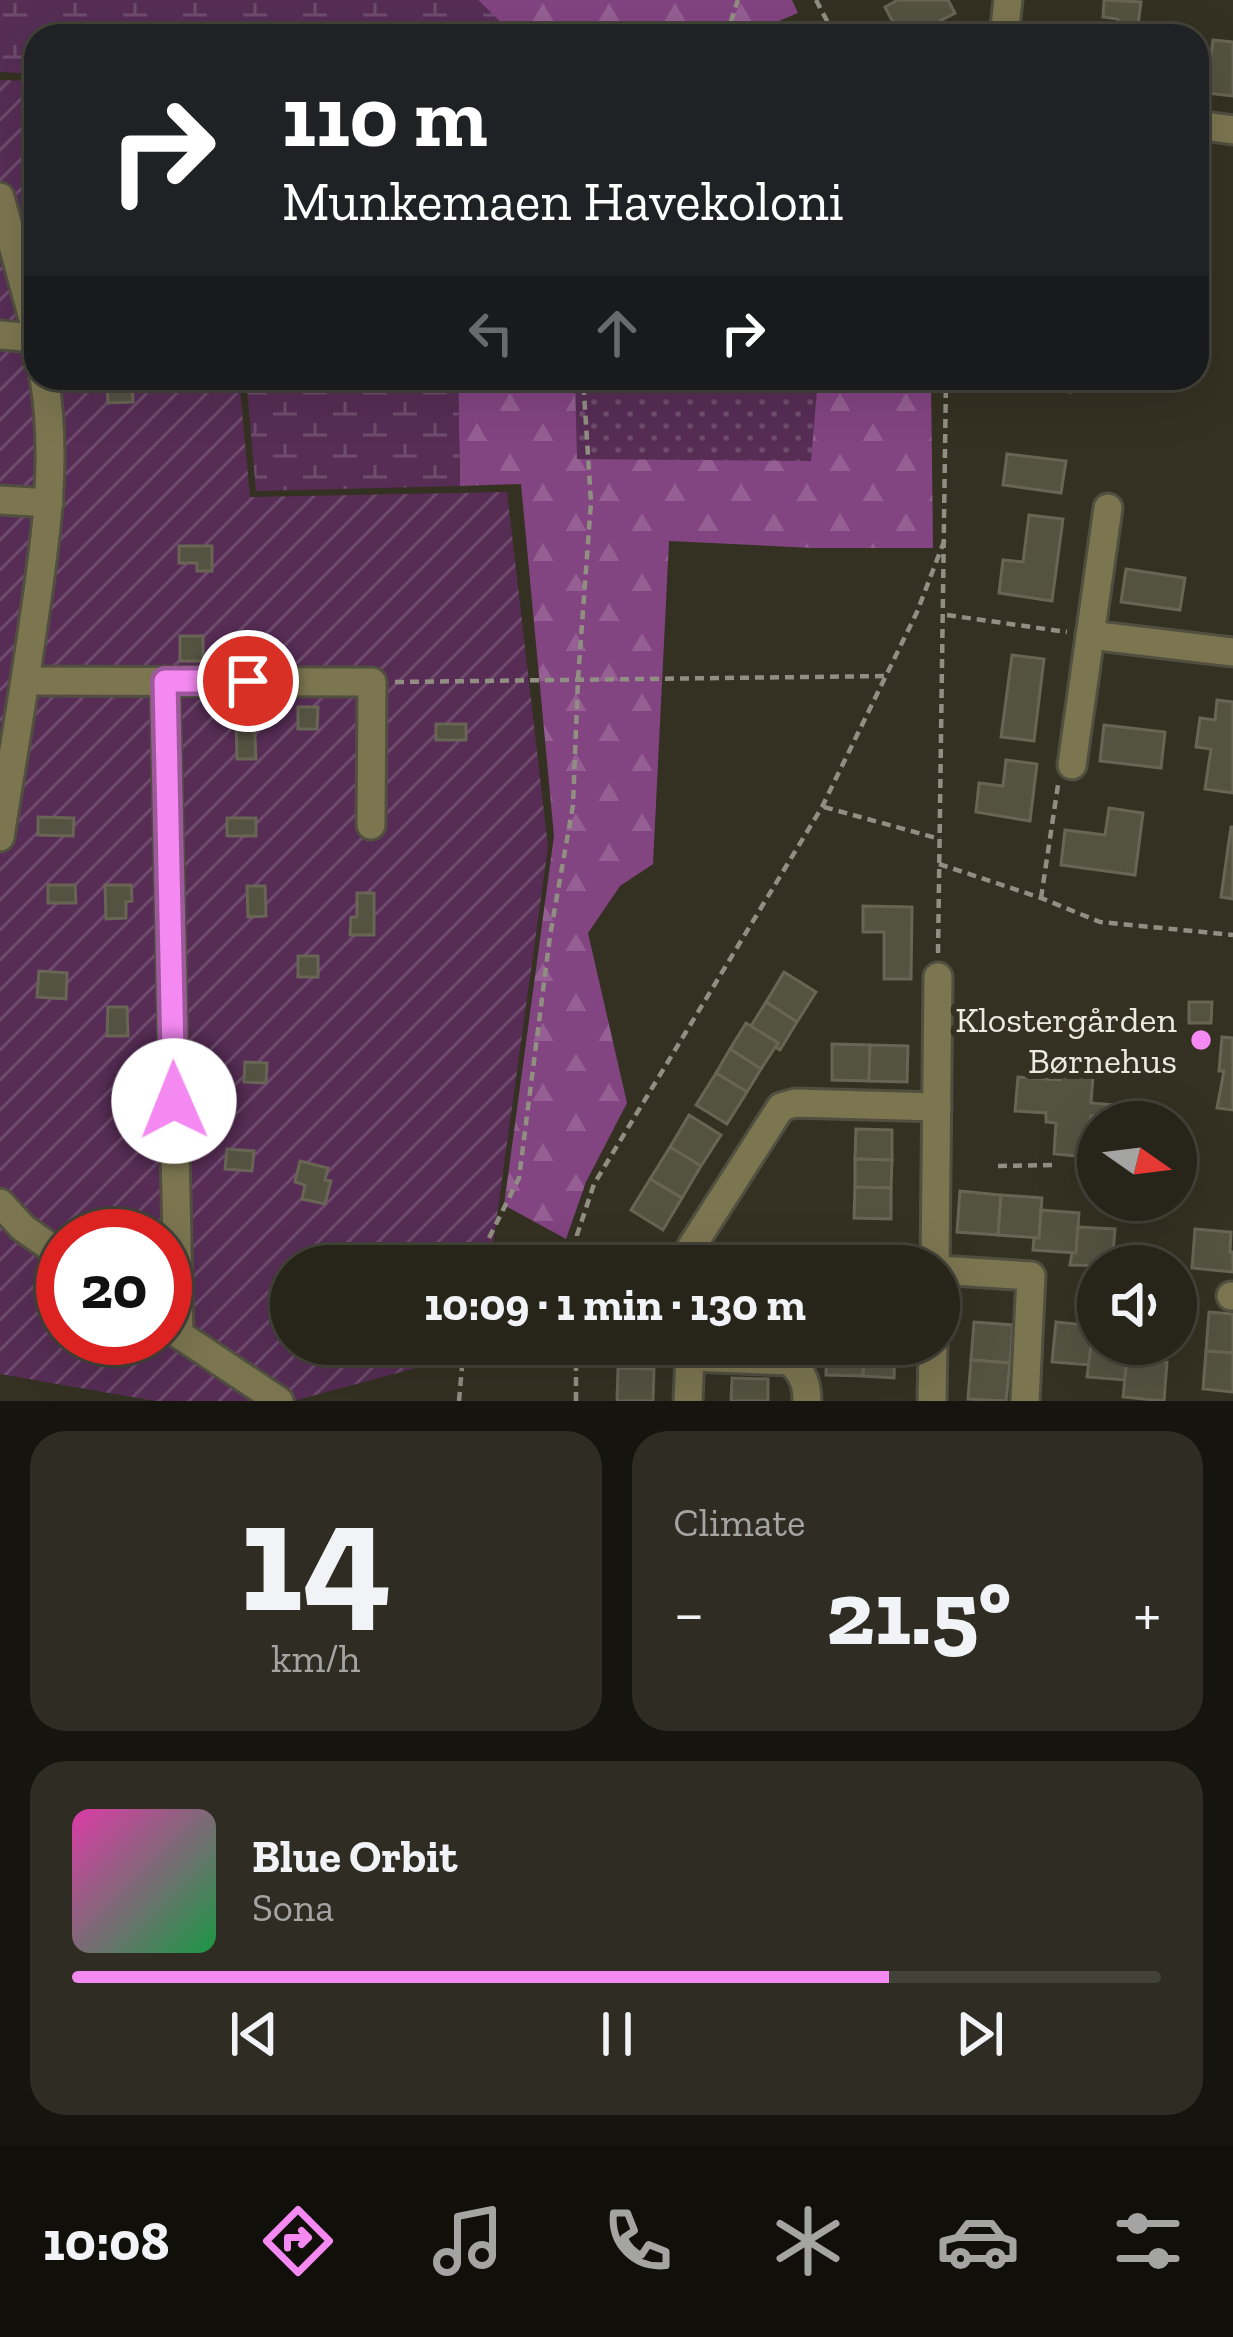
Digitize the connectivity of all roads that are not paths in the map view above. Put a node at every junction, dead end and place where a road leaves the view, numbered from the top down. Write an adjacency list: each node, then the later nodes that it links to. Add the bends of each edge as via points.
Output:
1 (0, 197): 2 (street)
2 (5, 232): 3 (street)
3 (24, 295)
4 (46, 390): 6 (street)
5 (0, 500): 6 (street)
6 (49, 503): 11 (street)
7 (1108, 508): 8 (street)
8 (1090, 635): 9 (street); 12 (street)
9 (1233, 652)
10 (165, 681): 11 (street); 13 (street, via 372,682); 18 (street)
11 (15, 696): 14 (street)
12 (1072, 765)
13 (371, 825)
14 (0, 837)
15 (938, 977): 16 (street)
16 (937, 1107): 20 (street, via 781,1107); 21 (street)
17 (0, 1203): 19 (street)
18 (171, 1209)
19 (36, 1237)
20 (693, 1245)
21 (937, 1245)
22 (960, 1270): 31 (street, via 1031,1276)
23 (192, 1343): 27 (street)
24 (689, 1365): 28 (street)
25 (794, 1365): 29 (street)
26 (933, 1365): 30 (street)
27 (279, 1401)
28 (688, 1401)
29 (807, 1401)
30 (932, 1401)
31 (1024, 1401)

